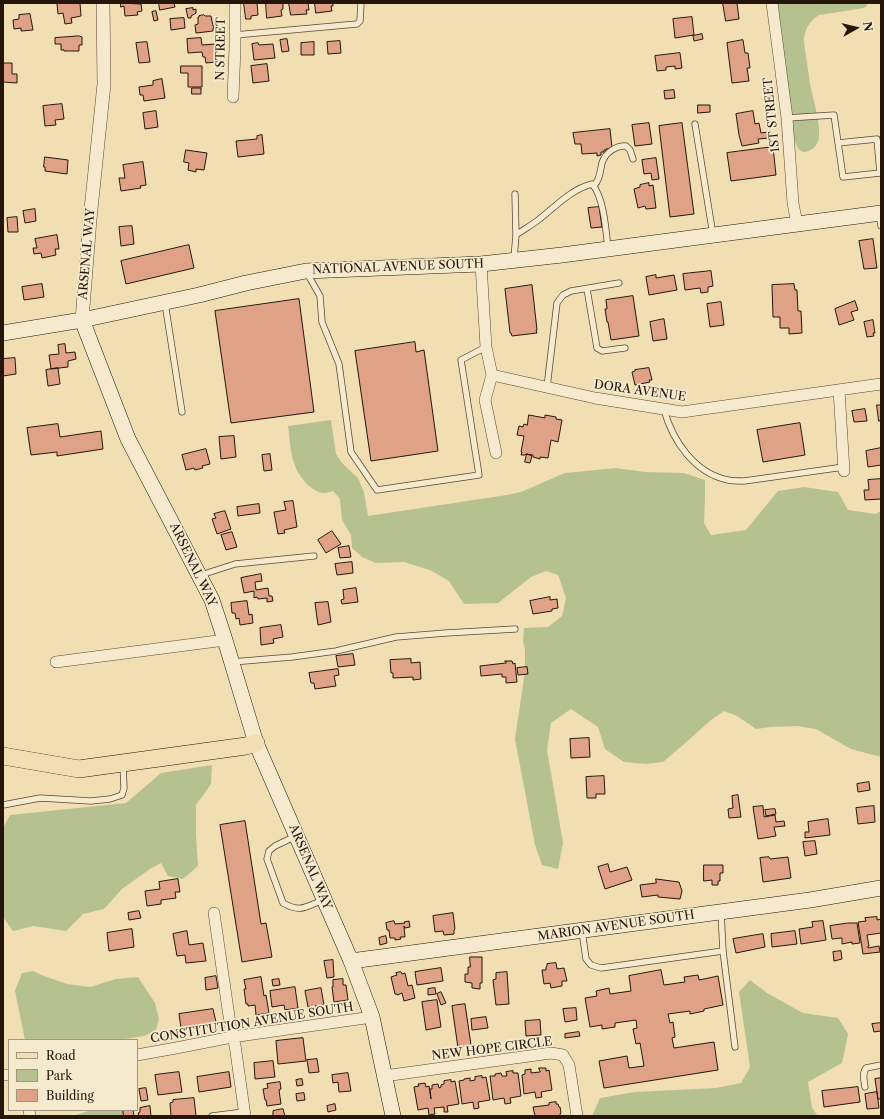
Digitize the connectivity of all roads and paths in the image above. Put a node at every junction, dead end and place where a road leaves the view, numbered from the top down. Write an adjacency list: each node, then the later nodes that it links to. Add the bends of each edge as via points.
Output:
1 (103, 3): 24 (street, ARSENAL WAY, via 104,84)
2 (235, 3): 5 (street, N STREET)
3 (361, 3): 5 (lane, via 360,21 357,24)
4 (772, 3): 7 (street, 1ST STREET)
5 (235, 35): 6 (street, N STREET)
6 (233, 96)
7 (787, 118): 9 (lane, via 834,115); 14 (street, 1ST STREET, via 793,203)
8 (695, 124): 16 (lane)
9 (838, 143): 9 (lane, via 843,177 880,173 877,139)
10 (633, 159): 11 (lane, via 626,146 621,145 613,149 602,162 598,181)
11 (594, 186): 15 (lane, via 585,185); 17 (lane, via 604,216)
12 (515, 194): 15 (lane)
13 (880, 217): 14 (main road, NATIONAL AVENUE SOUTH)
14 (797, 224): 16 (main road, NATIONAL AVENUE SOUTH)
15 (516, 235): 18 (lane)
16 (713, 236): 17 (main road, NATIONAL AVENUE SOUTH)
17 (608, 249): 18 (main road, NATIONAL AVENUE SOUTH)
18 (514, 261): 19 (main road, NATIONAL AVENUE SOUTH)
19 (481, 264): 20 (main road, NATIONAL AVENUE SOUTH); 26 (street)
20 (306, 271): 23 (main road, NATIONAL AVENUE SOUTH); 26 (lane, via 320,296 322,322 339,364 351,452 377,490 479,475 461,360)
21 (619, 283): 22 (lane)
22 (587, 289): 27 (lane, via 597,348 602,351); 30 (lane, via 571,291 563,295 557,303)
23 (164, 303): 24 (main road, NATIONAL AVENUE SOUTH); 33 (lane)
24 (82, 320): 25 (main road, NATIONAL AVENUE SOUTH); 37 (main road, ARSENAL WAY, via 128,439)
25 (3, 333)
26 (486, 347): 28 (street)
27 (625, 348)
28 (492, 374): 30 (street, DORA AVENUE); 34 (street, via 485,400)
29 (881, 384): 31 (street, DORA AVENUE)
30 (547, 387): 32 (street, DORA AVENUE)
31 (839, 390): 32 (street, DORA AVENUE, via 682,412); 35 (street)
32 (664, 410): 35 (lane, via 672,432 692,460 700,467 728,480 744,481)
33 (182, 412)
34 (496, 453)
35 (844, 469)
36 (314, 556): 37 (lane, via 235,564)
37 (199, 576): 39 (main road, ARSENAL WAY, via 212,600)
38 (515, 629): 41 (lane, via 396,637 336,651)
39 (225, 640): 40 (street); 41 (main road, ARSENAL WAY)
40 (56, 662)
41 (232, 662): 42 (main road, ARSENAL WAY)
42 (256, 743): 44 (main road); 46 (main road, ARSENAL WAY)
43 (3, 756): 44 (main road, via 79,769)
44 (123, 762): 45 (lane, via 122,795 91,801 40,798)
45 (3, 805)
46 (296, 836): 48 (main road, ARSENAL WAY); 48 (lane, via 275,846 269,851 267,859 283,903 301,909)
47 (881, 888): 49 (main road, MARION AVENUE SOUTH)
48 (324, 900): 53 (main road, ARSENAL WAY)
49 (721, 912): 51 (main road, MARION AVENUE SOUTH); 52 (lane)
50 (214, 913): 55 (street)
51 (582, 930): 52 (lane, via 586,960 591,965 601,968); 53 (main road, MARION AVENUE SOUTH)
52 (723, 951): 56 (lane)
53 (350, 961): 54 (main road, ARSENAL WAY)
54 (372, 1017): 55 (street, CONSTITUTION AVENUE SOUTH); 59 (main road, ARSENAL WAY)
55 (232, 1037): 57 (street, CONSTITUTION AVENUE SOUTH); 61 (street)
56 (735, 1047)
57 (138, 1054)
58 (881, 1065): 60 (lane, via 864,1070)
59 (384, 1076): 63 (main road, ARSENAL WAY); 64 (street, NEW HOPE CIRCLE, via 551,1054 563,1055 570,1064)
60 (865, 1087)
61 (244, 1114): 62 (lane)
62 (212, 1116)
63 (393, 1116)
64 (577, 1116)

